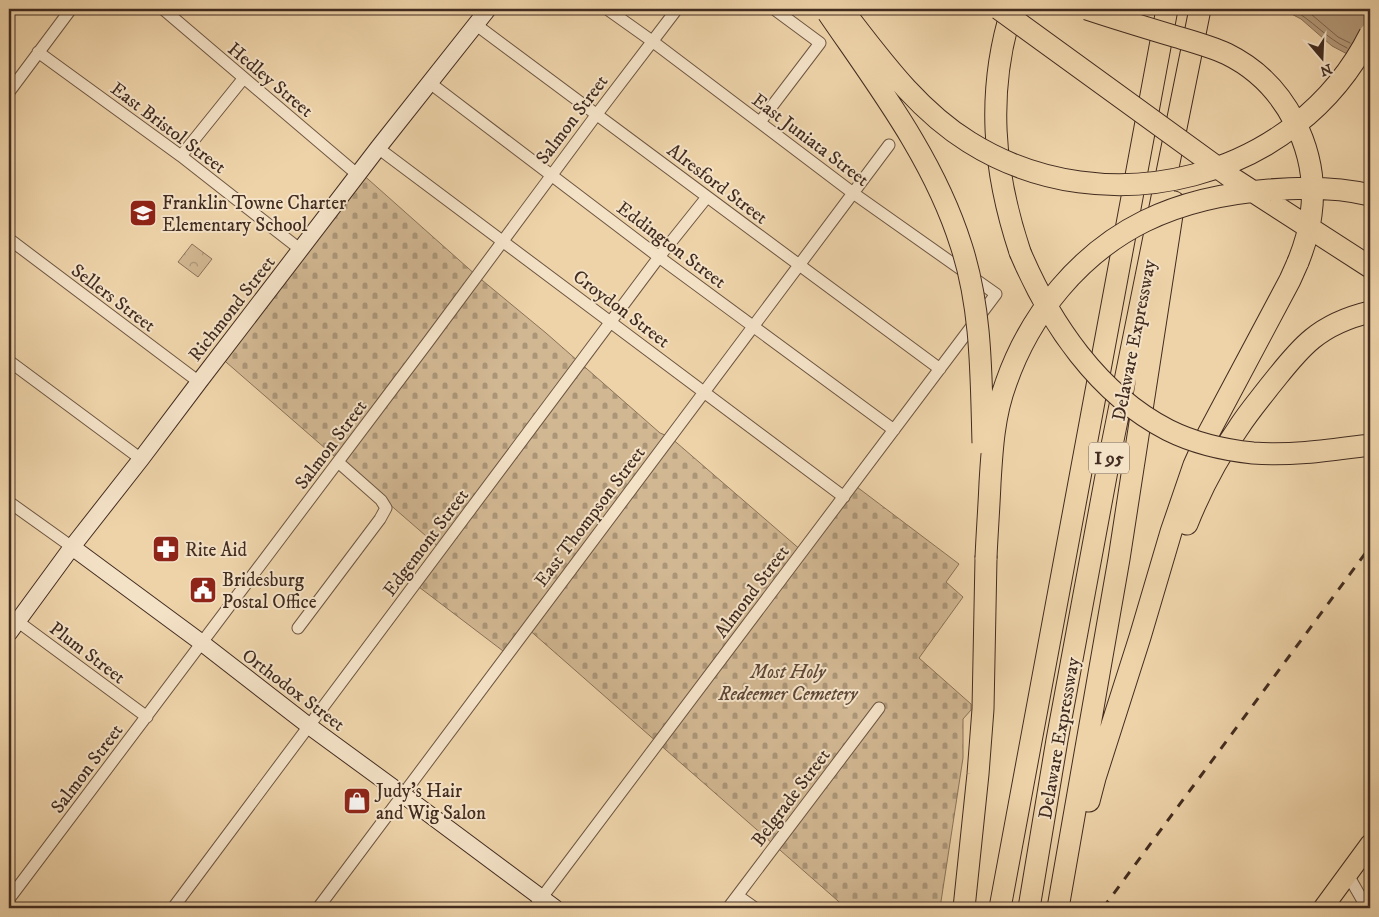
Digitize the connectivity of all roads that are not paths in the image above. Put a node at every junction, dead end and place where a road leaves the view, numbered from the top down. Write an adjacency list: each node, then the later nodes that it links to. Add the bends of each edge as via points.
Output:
1 (71, 9): 16 (street)
2 (163, 9): 17 (street, Hedley Street)
3 (488, 9): 13 (main road, Richmond Street)
4 (607, 9): 15 (street, East Juniata Street)
5 (677, 9): 15 (street, Salmon Street)
6 (774, 9): 21 (street, via 820,43)
7 (999, 9): 35 (highway, bridge, via 1232,178)
8 (1012, 9): 45 (highway, bridge, via 1002,50 996,98 997,150 1005,199 1020,252 1035,286 1079,354 1132,407 1168,430 1208,445 1294,454)
9 (1087, 9): 54 (highway, bridge, via 1207,46 1258,74 1271,86 1300,131 1310,164 1313,198 1309,229 1290,280 1194,465)
10 (1167, 9): 71 (highway, Delaware Expressway / I 95)
11 (1201, 9): 72 (highway, Delaware Expressway / I 95, via 1107,469); 73 (highway, via 1119,559)
12 (832, 10): 14 (highway, bridge, via 914,98 951,130 1026,170 1100,185 1146,184 1191,176 1253,152 1292,127 1324,99 1352,65); 51 (highway, bridge, via 925,159 962,245 976,310 979,342)
13 (475, 24): 18 (main road, Richmond Street); 20 (street, Alresford Street)
14 (1370, 34)
15 (652, 41): 20 (street, Salmon Street); 21 (street, East Juniata Street)
16 (38, 52): 19 (street); 24 (street, East Bristol Street)
17 (244, 79): 24 (street); 25 (street, Hedley Street)
18 (430, 83): 23 (main road, Richmond Street); 26 (street, Eddington Street)
19 (9, 92)
20 (597, 114): 26 (street, Salmon Street); 29 (street, Alresford Street)
21 (760, 122): 27 (street, East Juniata Street)
22 (889, 146): 27 (street, East Thompson Street)
23 (378, 148): 25 (main road, Richmond Street); 31 (street, Croydon Street)
24 (182, 156): 32 (street, East Bristol Street)
25 (358, 175): 32 (main road, Richmond Street)
26 (551, 175): 31 (street, Salmon Street); 33 (street, Eddington Street)
27 (853, 193): 34 (street, East Thompson Street); 36 (street, East Juniata Street)
28 (1370, 194): 51 (highway, bridge, via 1326,188 1292,188 1196,202 1145,221 1098,251 1078,269 1027,335 998,407)
29 (707, 197): 33 (street, Edgemont Street); 34 (street, Alresford Street)
30 (9, 239): 42 (street, Sellers Street)
31 (503, 241): 38 (street, Croydon Street); 47 (street, Salmon Street)
32 (301, 250): 42 (main road, Richmond Street)
33 (659, 257): 38 (street, Edgemont Street); 39 (street, Eddington Street)
34 (799, 265): 39 (street, East Thompson Street); 41 (street, Alresford Street)
35 (1370, 267)
36 (996, 294): 41 (street, Almond Street)
37 (1370, 312): 54 (highway, via 1342,321 1313,338 1289,362 1240,426 1208,476)
38 (611, 322): 43 (street, Croydon Street); 58 (street, Edgemont Street)
39 (753, 326): 43 (street, East Thompson Street); 44 (street, Eddington Street)
40 (9, 361): 46 (street)
41 (940, 369): 44 (street, Almond Street)
42 (199, 382): 46 (main road, Richmond Street)
43 (703, 393): 48 (street, Croydon Street); 59 (street, East Thompson Street)
44 (894, 430): 48 (street, Almond Street)
45 (1370, 445)
46 (141, 459): 50 (main road, Richmond Street)
47 (338, 462): 53 (street, via 386,508); 55 (street, Salmon Street)
48 (844, 496): 64 (street, Almond Street)
49 (9, 502): 50 (street, Orthodox Street)
50 (72, 548): 52 (main road, Richmond Street); 55 (main road, Orthodox Street)
51 (986, 558): 70 (highway, via 983,709)
52 (12, 623): 57 (street, Plum Street)
53 (298, 628)
54 (1140, 638): 74 (highway, via 1095,778)
55 (202, 643): 57 (street, Salmon Street); 58 (main road, Orthodox Street)
56 (879, 708): 62 (street, Belgrade Street)
57 (147, 717): 63 (street, Salmon Street)
58 (309, 726): 59 (main road, Orthodox Street); 65 (street, Edgemont Street)
59 (402, 794): 64 (main road, Orthodox Street); 66 (street, East Thompson Street)
60 (1370, 844): 61 (main road)
61 (1348, 875): 75 (main road); 76 (street)
62 (738, 896): 68 (street, Belgrade Street); 69 (street)
63 (9, 900)
64 (538, 903): 67 (main road, Orthodox Street)
65 (173, 908)
66 (318, 908)
67 (555, 908)
68 (728, 908)
69 (755, 908)
70 (964, 908)
71 (1000, 908)
72 (1029, 908)
73 (1058, 908)
74 (1062, 908)
75 (1323, 908)
76 (1367, 908)

